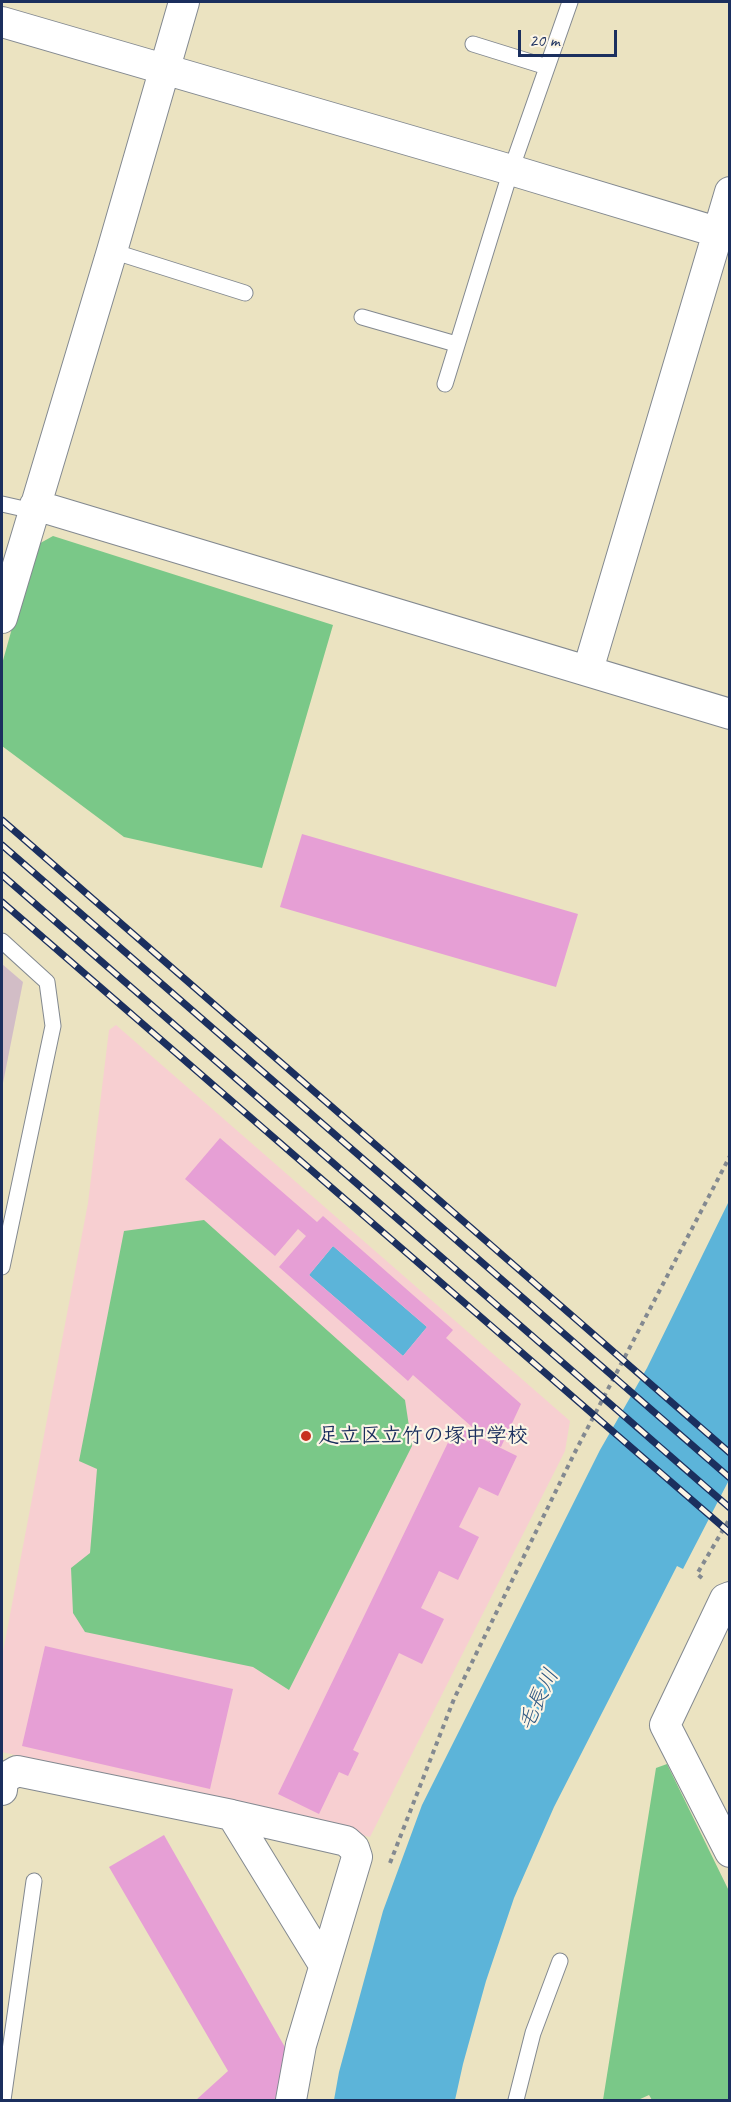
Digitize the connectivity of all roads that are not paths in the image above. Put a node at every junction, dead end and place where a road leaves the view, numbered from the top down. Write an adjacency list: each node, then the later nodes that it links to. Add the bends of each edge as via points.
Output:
1 (184, 2): 6 (street)
2 (570, 2): 5 (lane)
3 (2, 22): 6 (street)
4 (473, 44): 5 (lane)
5 (547, 67): 7 (lane)
6 (165, 70): 7 (street); 10 (street)
7 (511, 170): 9 (street); 13 (lane)
8 (729, 192): 9 (street)
9 (724, 234): 18 (street)
10 (112, 251): 11 (lane); 16 (street)
11 (245, 293)
12 (362, 316): 13 (lane)
13 (456, 344): 14 (lane)
14 (445, 384)
15 (2, 504): 16 (lane)
16 (34, 508): 17 (street); 18 (street)
17 (2, 618)
18 (588, 670): 19 (street)
19 (729, 714)
20 (2, 941): 21 (lane, via 48,982 53,1026)
21 (2, 1267)
22 (727, 1598): 25 (street, via 665,1725)
23 (2, 1790): 24 (street, via 3,1779 17,1771)
24 (232, 1815): 28 (street); 28 (street, via 346,1841 354,1848 357,1857)
25 (729, 1852)
26 (34, 1881): 29 (lane)
27 (560, 1960): 31 (lane, via 533,2033)
28 (324, 1965): 30 (street, via 301,2045)
29 (3, 2100)
30 (291, 2100)
31 (516, 2100)

